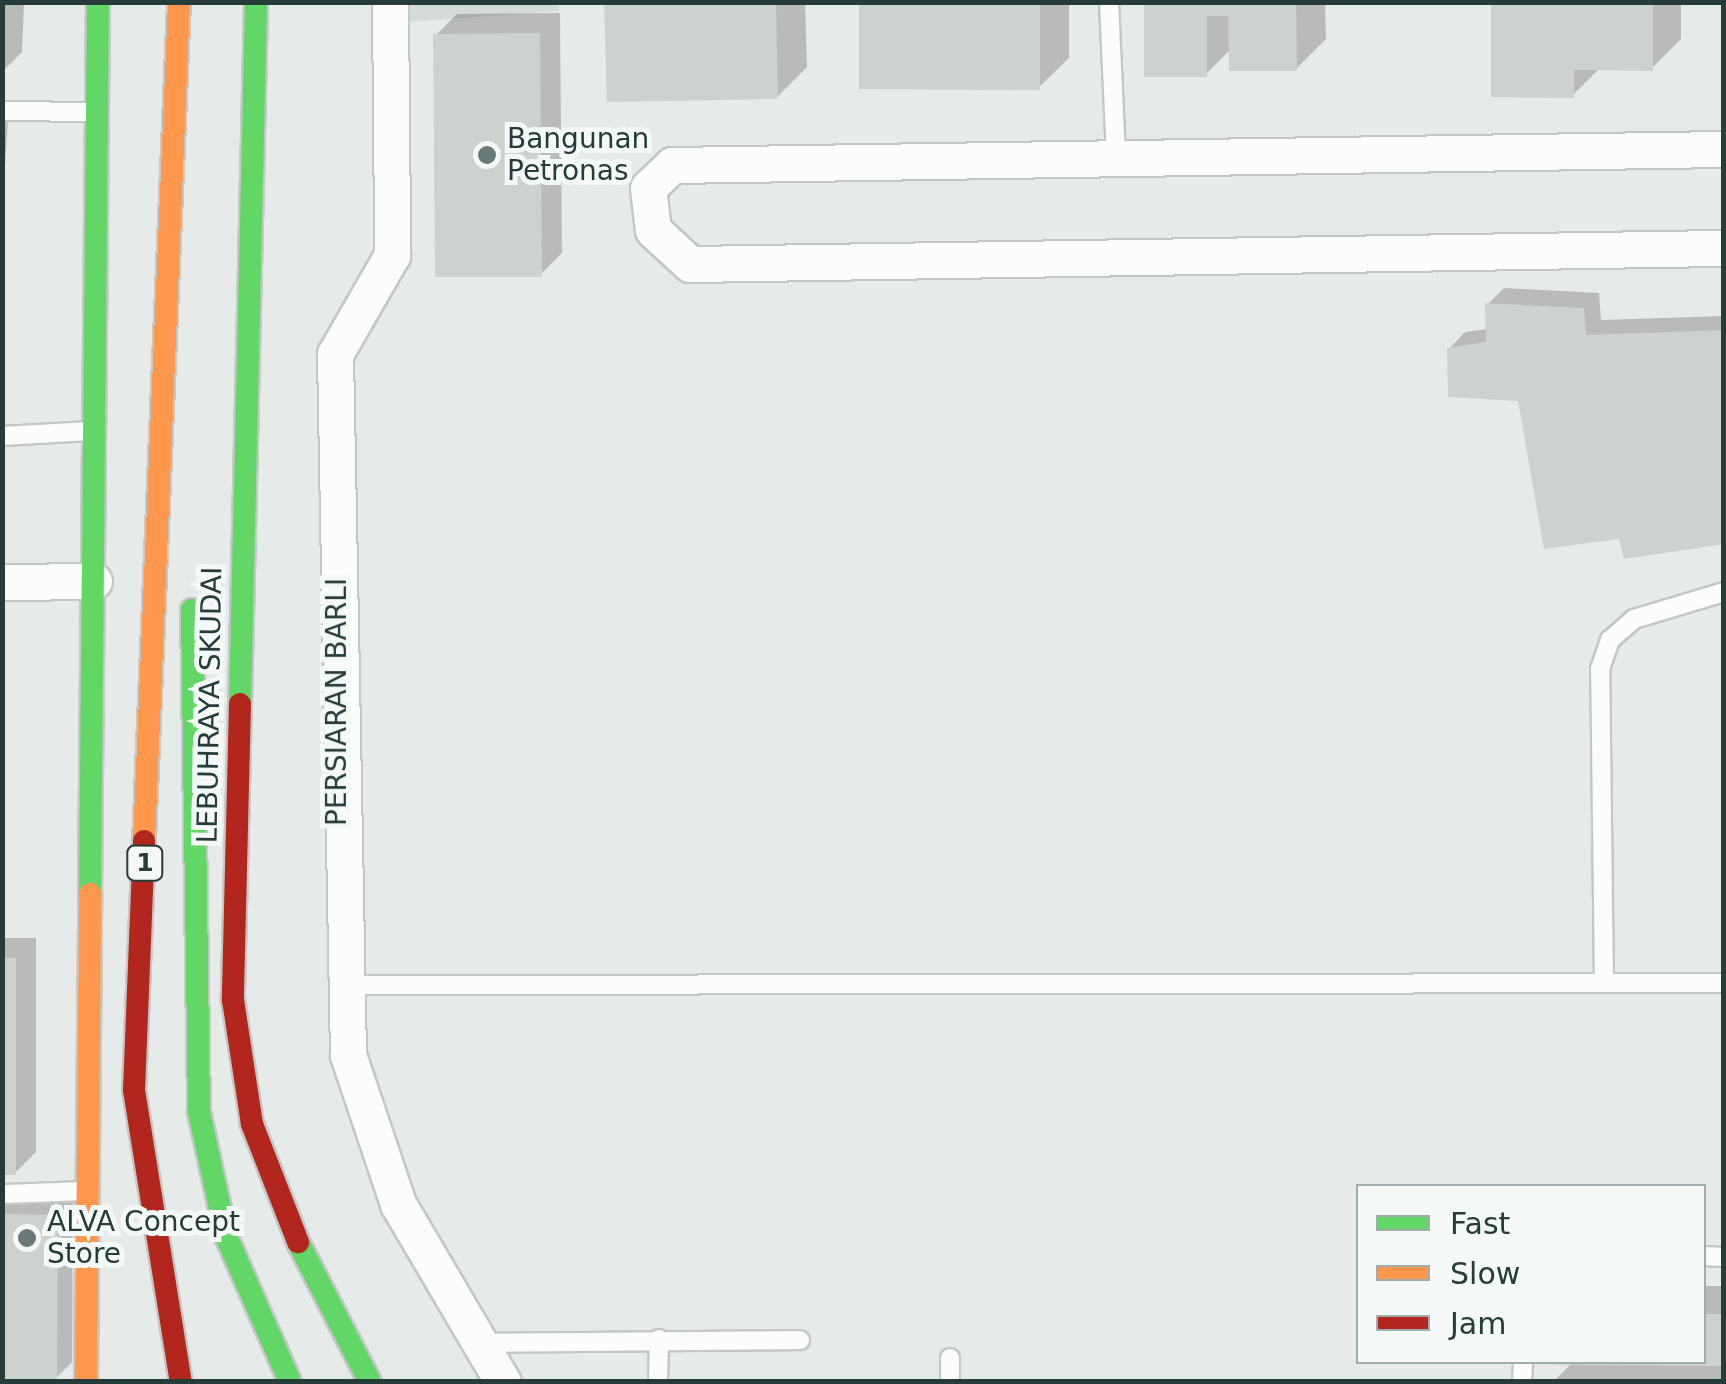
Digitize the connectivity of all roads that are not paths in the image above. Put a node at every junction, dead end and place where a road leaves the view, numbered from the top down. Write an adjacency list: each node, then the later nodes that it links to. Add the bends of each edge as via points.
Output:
1 (98, 2): 7 (main road)
2 (178, 2): 11 (main road, LEBUHRAYA SKUDAI / 1)
3 (256, 2): 31 (main road, LEBUHRAYA SKUDAI, via 233,1000 252,1124 271,1179)
4 (390, 2): 21 (street, PERSIARAN BARLI, via 392,255 334,354)
5 (1109, 2): 9 (lane)
6 (2, 111): 7 (lane)
7 (98, 112): 13 (main road)
8 (1724, 149): 9 (street)
9 (1116, 158): 10 (street, via 672,164 648,188 653,230 690,264)
10 (1724, 248)
11 (168, 340): 12 (main road); 29 (main road, LEBUHRAYA SKUDAI / 1, via 134,1090)
12 (187, 413)
13 (95, 430): 14 (lane); 15 (main road)
14 (2, 436)
15 (94, 581): 16 (street); 22 (main road)
16 (2, 582)
17 (192, 588): 30 (main road, via 199,1112 226,1236)
18 (1724, 592): 19 (lane, via 1634,619 1610,640 1600,669)
19 (1604, 983): 20 (lane); 21 (lane)
20 (1724, 983)
21 (344, 985): 26 (street, PERSIARAN BARLI, via 348,1055 370,1133 398,1204)
22 (89, 1190): 23 (lane); 28 (main road)
23 (2, 1194)
24 (660, 1339): 25 (lane); 26 (lane); 33 (lane)
25 (800, 1340)
26 (475, 1342): 32 (street, PERSIARAN BARLI)
27 (950, 1358): 34 (lane)
28 (86, 1382)
29 (181, 1382)
30 (290, 1382)
31 (370, 1382)
32 (503, 1382)
33 (658, 1382)
34 (950, 1382)

